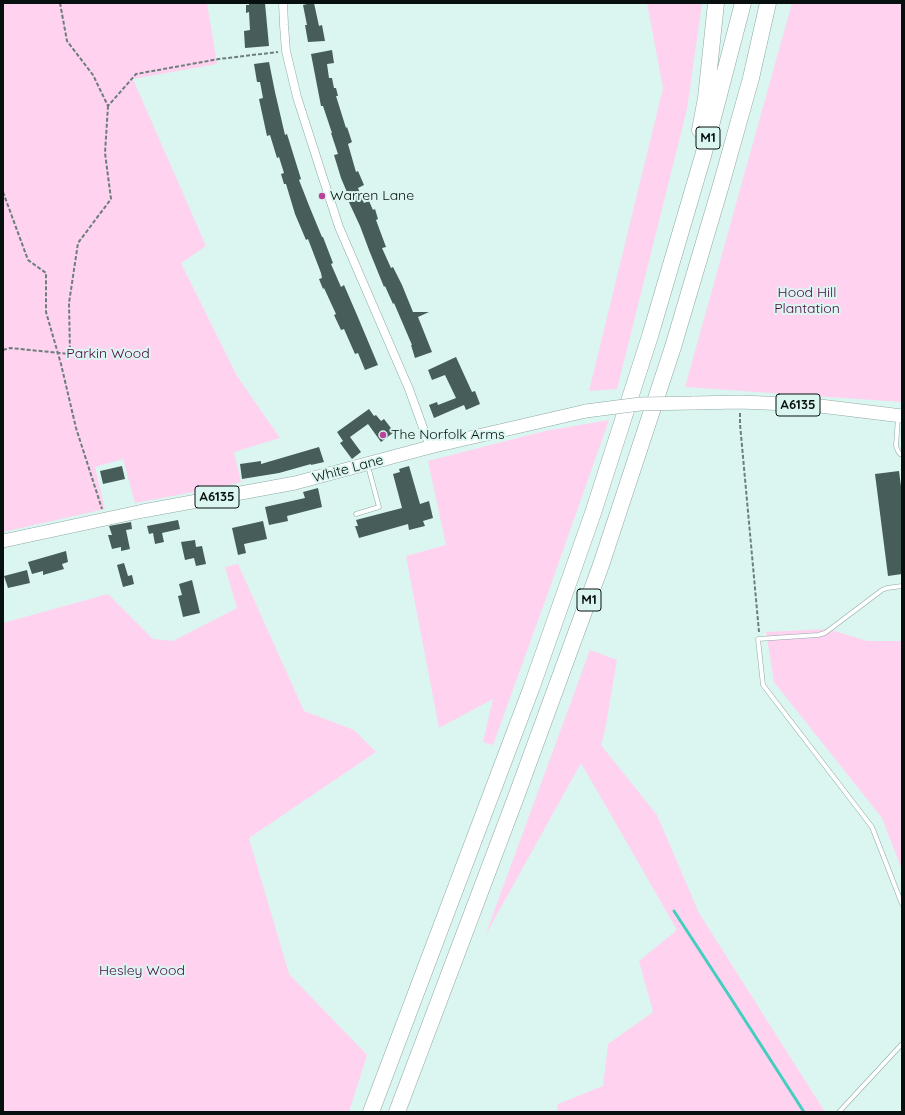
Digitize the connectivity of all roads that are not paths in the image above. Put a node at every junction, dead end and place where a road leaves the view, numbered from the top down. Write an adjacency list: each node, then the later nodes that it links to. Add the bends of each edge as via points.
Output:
1 (283, 3): 9 (street, via 286,51 339,227 409,389)
2 (716, 3): 7 (highway, M1, via 706,98)
3 (743, 3): 7 (highway, M1)
4 (768, 3): 6 (highway, M1)
5 (776, 3): 6 (highway, M1)
6 (751, 78): 18 (highway, M1, via 673,347 601,565)
7 (669, 273): 17 (highway, M1, via 593,513 541,660)
8 (900, 416): 9 (main road, White Lane / A6135, bridge, via 812,405 740,402 640,404 586,411); 10 (lane, via 896,446)
9 (430, 447): 11 (main road, White Lane / A6135)
10 (902, 455)
11 (367, 464): 12 (lane, via 379,507); 13 (main road, White Lane / A6135, via 295,484 143,511)
12 (356, 514)
13 (3, 541)
14 (902, 586): 15 (lane, via 882,590 825,633 758,639 763,685 872,827)
15 (902, 904)
16 (902, 1044): 19 (lane)
17 (371, 1112)
18 (397, 1112)
19 (839, 1112)

